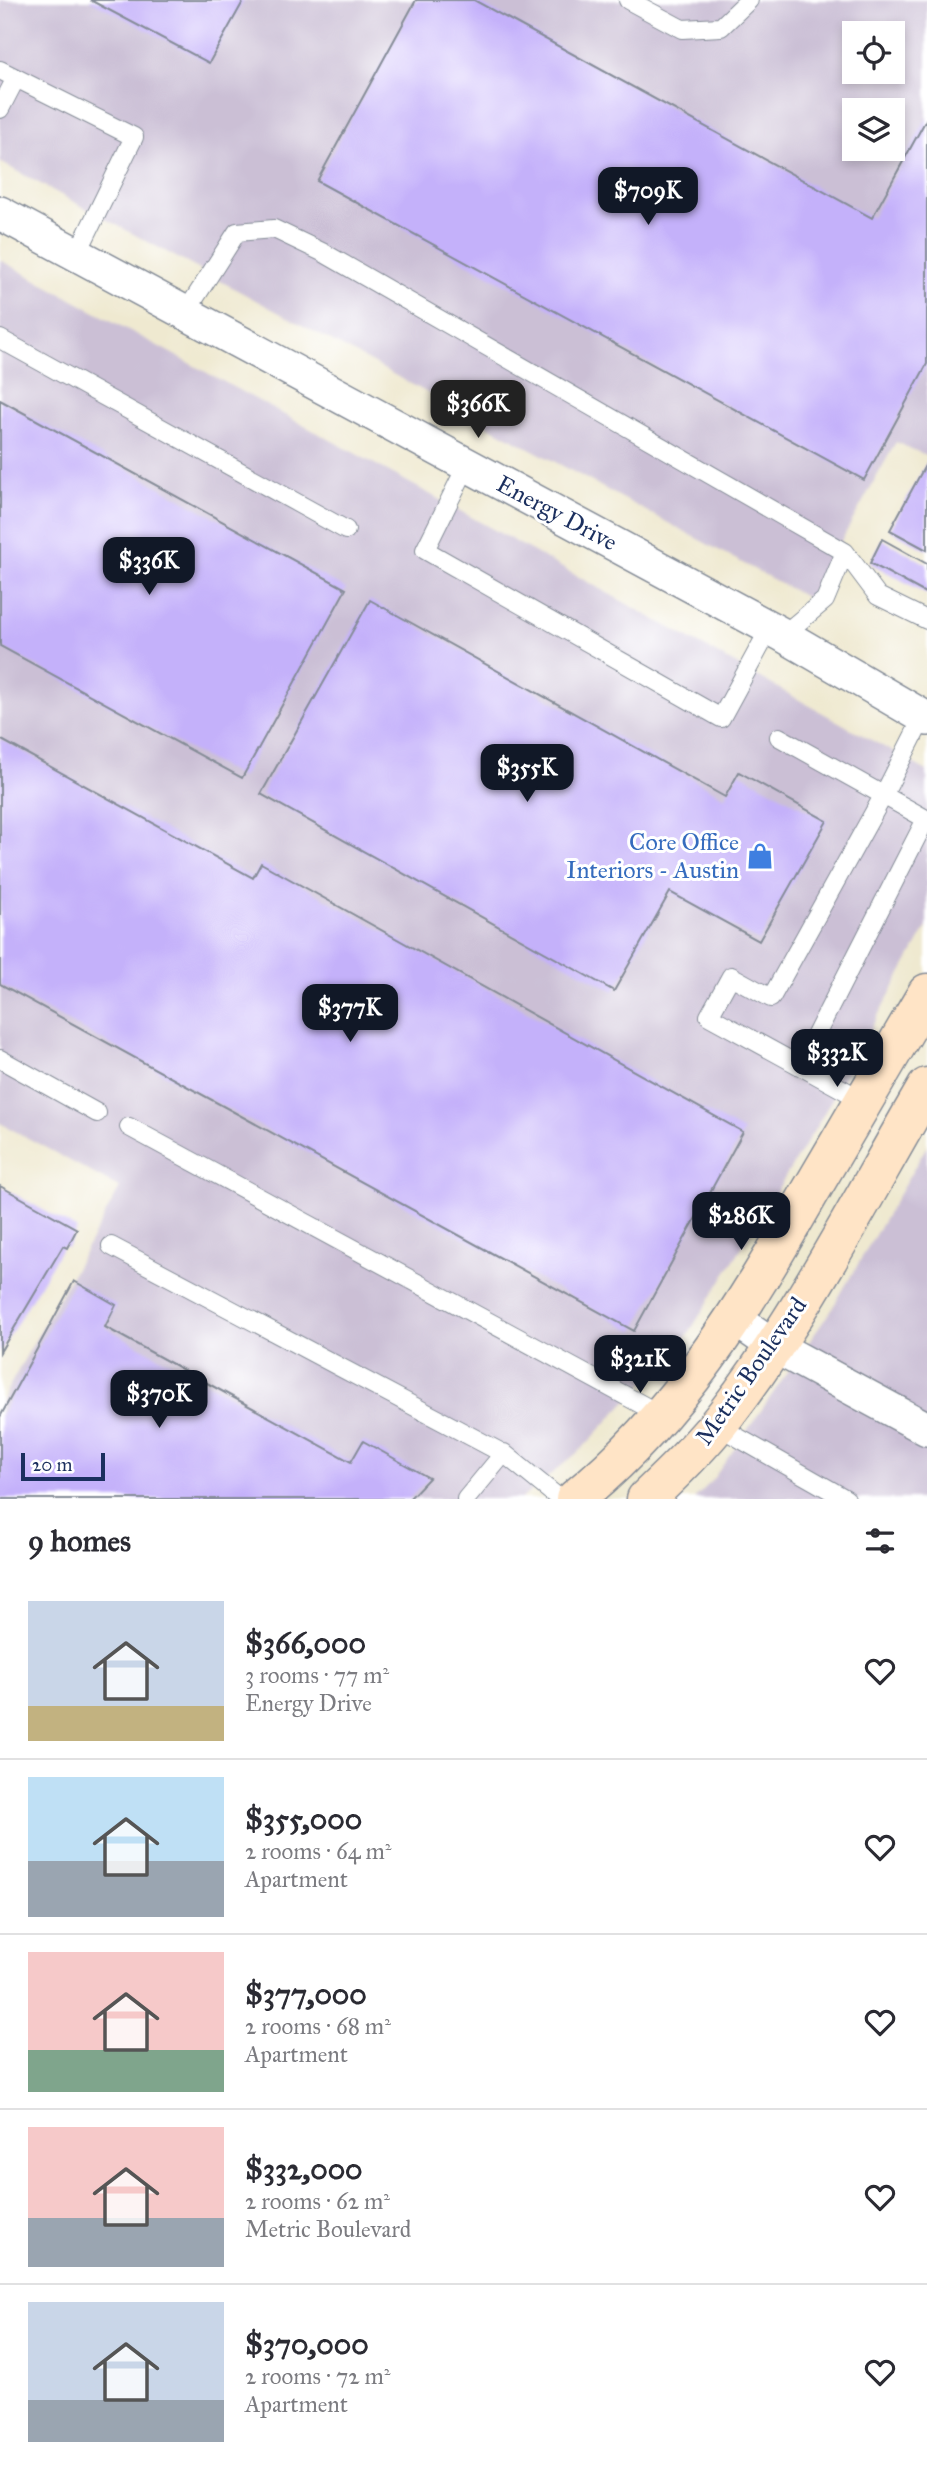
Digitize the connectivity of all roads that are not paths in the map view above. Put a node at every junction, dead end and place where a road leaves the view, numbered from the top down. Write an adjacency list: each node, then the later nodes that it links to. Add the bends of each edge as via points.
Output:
1 (628, 0): 2 (lane, via 682,29 721,27)
2 (749, 0)
3 (8, 74): 4 (lane); 6 (lane, via 134,137)
4 (0, 109)
5 (0, 213): 6 (street, Energy Drive)
6 (77, 254): 7 (street, Energy Drive)
7 (186, 312): 9 (street, Energy Drive); 11 (lane, via 237,232 274,229 324,253)
8 (0, 339): 10 (lane)
9 (467, 465): 13 (street, Energy Drive); 13 (lane, via 425,550 721,718)
10 (346, 530)
11 (845, 552): 12 (lane, via 878,596); 13 (lane, via 825,600)
12 (927, 620)
13 (776, 632): 14 (street, Energy Drive)
14 (925, 718): 16 (lane)
15 (779, 737): 16 (lane)
16 (883, 796): 19 (lane, via 926,819); 19 (lane, via 771,998 731,976 709,1016)
17 (927, 993): 21 (main road, Metric Boulevard)
18 (0, 1059): 22 (lane)
19 (800, 1066): 21 (lane)
20 (927, 1087): 23 (main road, Metric Boulevard)
21 (864, 1101): 23 (main road); 26 (main road, Metric Boulevard)
22 (97, 1113)
23 (905, 1124): 27 (main road, Metric Boulevard)
24 (129, 1127): 28 (lane)
25 (111, 1246): 31 (lane)
26 (735, 1319): 27 (street); 28 (main road, Metric Boulevard)
27 (774, 1346): 29 (street); 30 (main road, Metric Boulevard)
28 (661, 1415): 30 (main road); 34 (main road, Metric Boulevard)
29 (927, 1429)
30 (707, 1436): 35 (main road, Metric Boulevard); 36 (lane)
31 (503, 1453): 32 (lane); 33 (lane)
32 (466, 1499)
33 (560, 1499)
34 (575, 1499)
35 (646, 1499)
36 (846, 1499)

